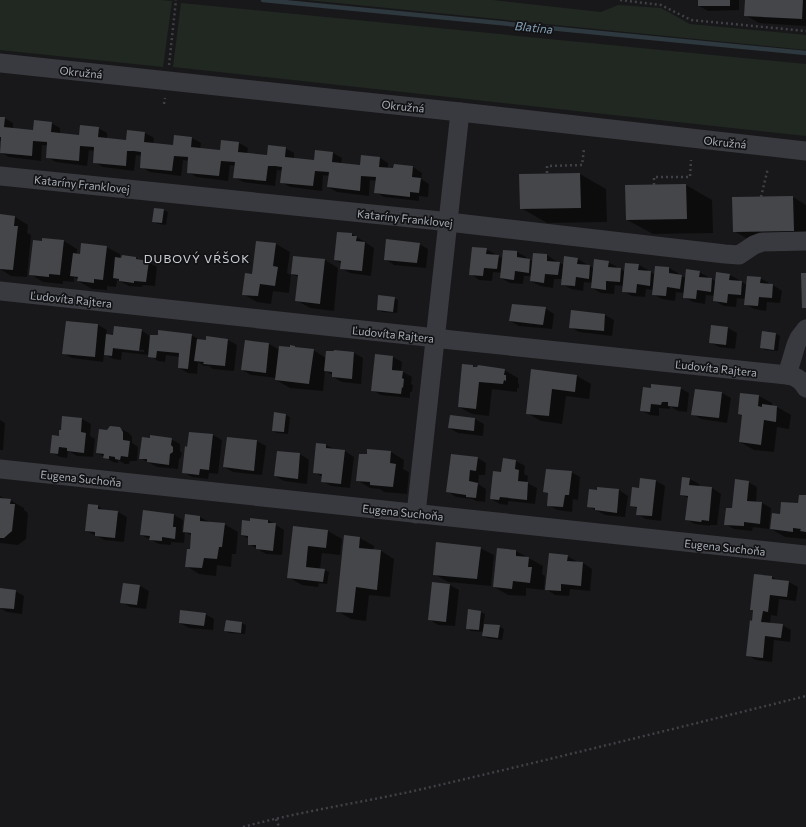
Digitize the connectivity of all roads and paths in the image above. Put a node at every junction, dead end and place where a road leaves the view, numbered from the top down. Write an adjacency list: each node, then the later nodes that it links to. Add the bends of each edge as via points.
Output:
1 (176, 0): 5 (path)
2 (620, 0): 3 (path, via 661,5 691,20)
3 (806, 31)
4 (0, 63): 8 (street, Okružná)
5 (168, 68)
6 (165, 95): 7 (path)
7 (164, 104)
8 (460, 112): 10 (street, Okružná); 17 (street)
9 (584, 149): 13 (path, via 582,165 547,166)
10 (806, 151)
11 (691, 160): 15 (path, via 690,177 654,178)
12 (768, 168): 16 (path)
13 (547, 174)
14 (0, 176): 17 (street, Kataríny Franklovej)
15 (654, 185)
16 (760, 197)
17 (448, 223): 18 (street, Kataríny Franklovej, via 739,254 762,242); 21 (street)
18 (806, 241)
19 (0, 291): 21 (street, Ľudovíta Rajtera)
20 (806, 329): 22 (street, via 796,345)
21 (435, 338): 22 (street, Ľudovíta Rajtera); 25 (street)
22 (787, 375): 23 (street, via 799,379)
23 (806, 388)
24 (0, 469): 25 (street, Eugena Suchoňa)
25 (416, 514): 26 (street, Eugena Suchoňa)
26 (806, 555)
27 (806, 696): 28 (path, via 431,787)
28 (276, 819): 29 (path); 30 (path)
29 (243, 827)
30 (279, 827)

